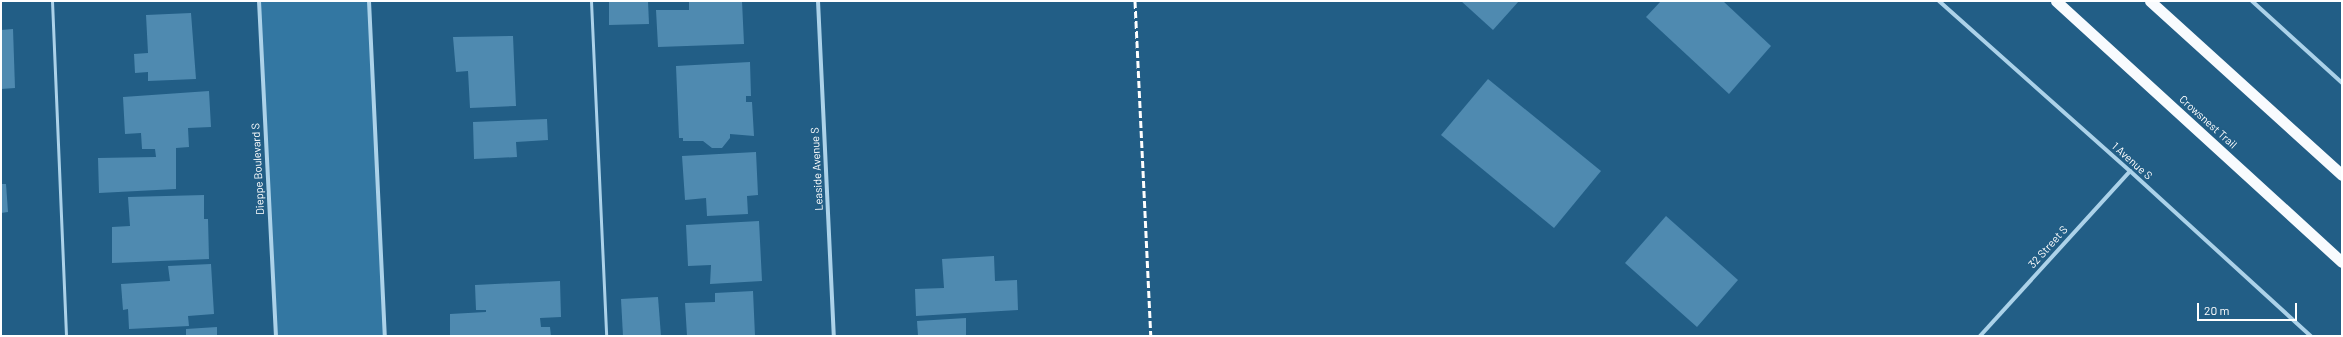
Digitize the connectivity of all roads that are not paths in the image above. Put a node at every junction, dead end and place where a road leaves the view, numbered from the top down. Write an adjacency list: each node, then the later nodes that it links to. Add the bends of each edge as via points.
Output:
1 (52, 1): 14 (lane)
2 (259, 1): 15 (street, Dieppe Boulevard S)
3 (369, 1): 16 (street)
4 (591, 1): 17 (lane)
5 (818, 1): 18 (street, Leaside Avenue S)
6 (1939, 1): 11 (street, 1 Avenue S)
7 (2056, 1): 13 (highway, Crowsnest Trail)
8 (2150, 1): 12 (highway)
9 (2252, 1): 10 (street)
10 (2342, 83)
11 (2130, 170): 19 (street, 32 Street S); 20 (street, 1 Avenue S)
12 (2342, 175)
13 (2342, 262)
14 (66, 336)
15 (276, 336)
16 (385, 336)
17 (606, 336)
18 (834, 336)
19 (1980, 336)
20 (2311, 336)

